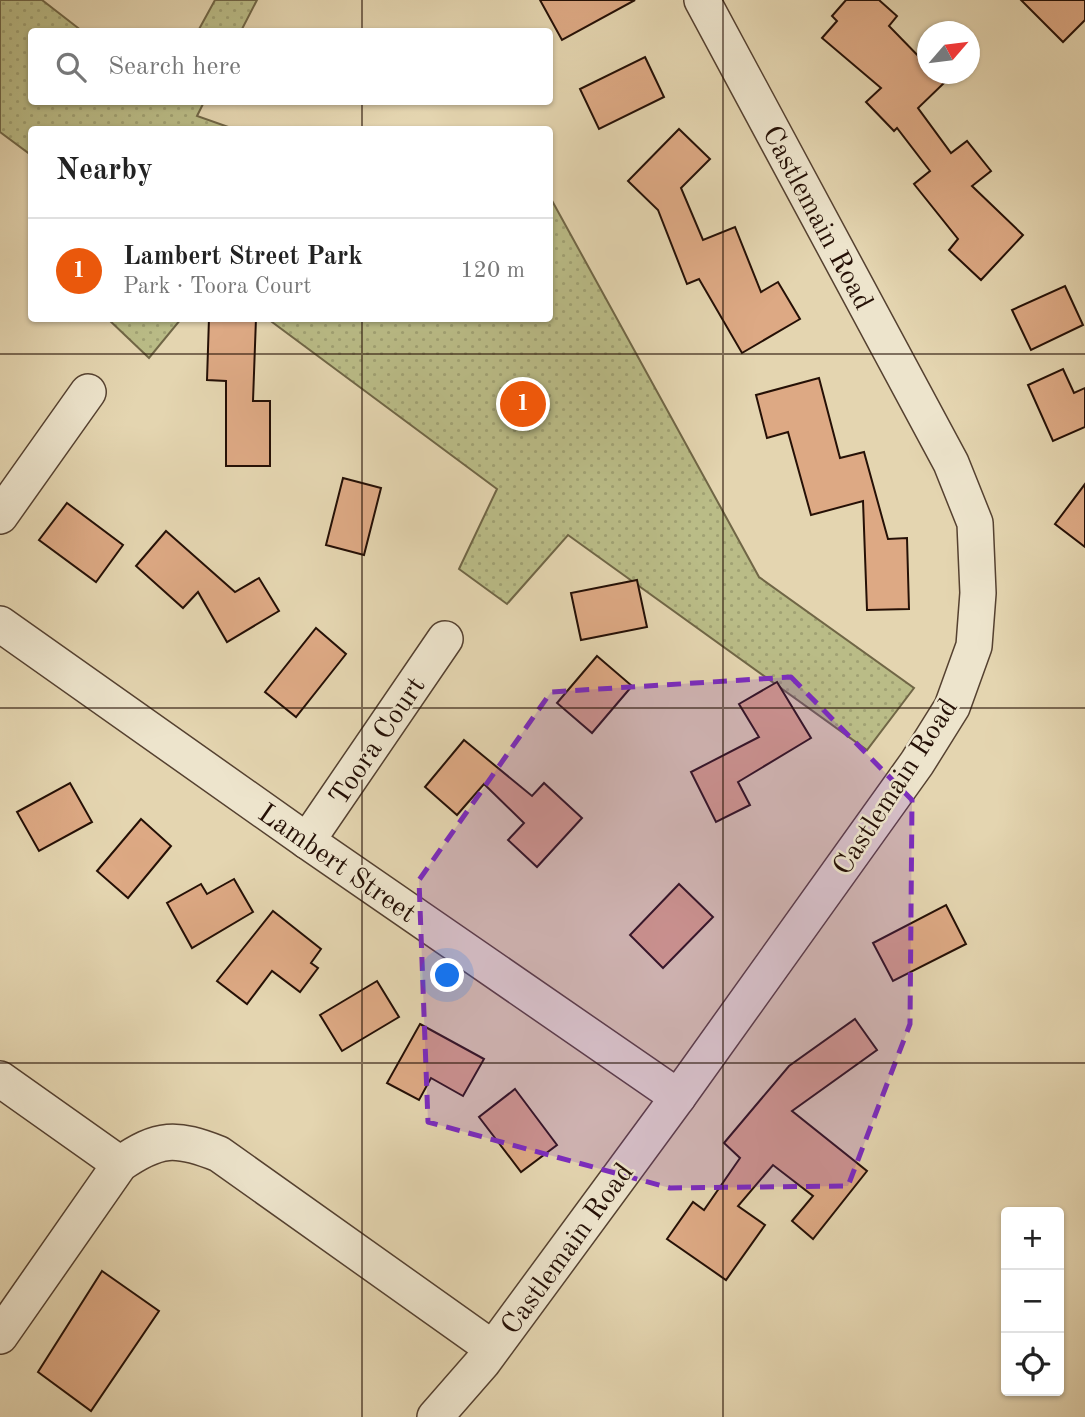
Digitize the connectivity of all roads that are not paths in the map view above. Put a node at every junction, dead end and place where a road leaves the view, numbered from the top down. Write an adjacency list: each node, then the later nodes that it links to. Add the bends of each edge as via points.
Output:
1 (702, 0): 8 (street, Castlemain Road, via 951,463 975,523 978,593 974,646 952,707 917,763)
2 (88, 392): 3 (street)
3 (0, 516)
4 (0, 624): 6 (street, Lambert Street)
5 (444, 639): 6 (street, Toora Court)
6 (307, 841): 8 (street, Lambert Street)
7 (0, 1079): 9 (street)
8 (677, 1097): 11 (street, Castlemain Road)
9 (120, 1164): 10 (street); 11 (street, via 141,1149 166,1141 191,1143 219,1154)
10 (0, 1336)
11 (488, 1355): 12 (street, Castlemain Road)
12 (435, 1417)

